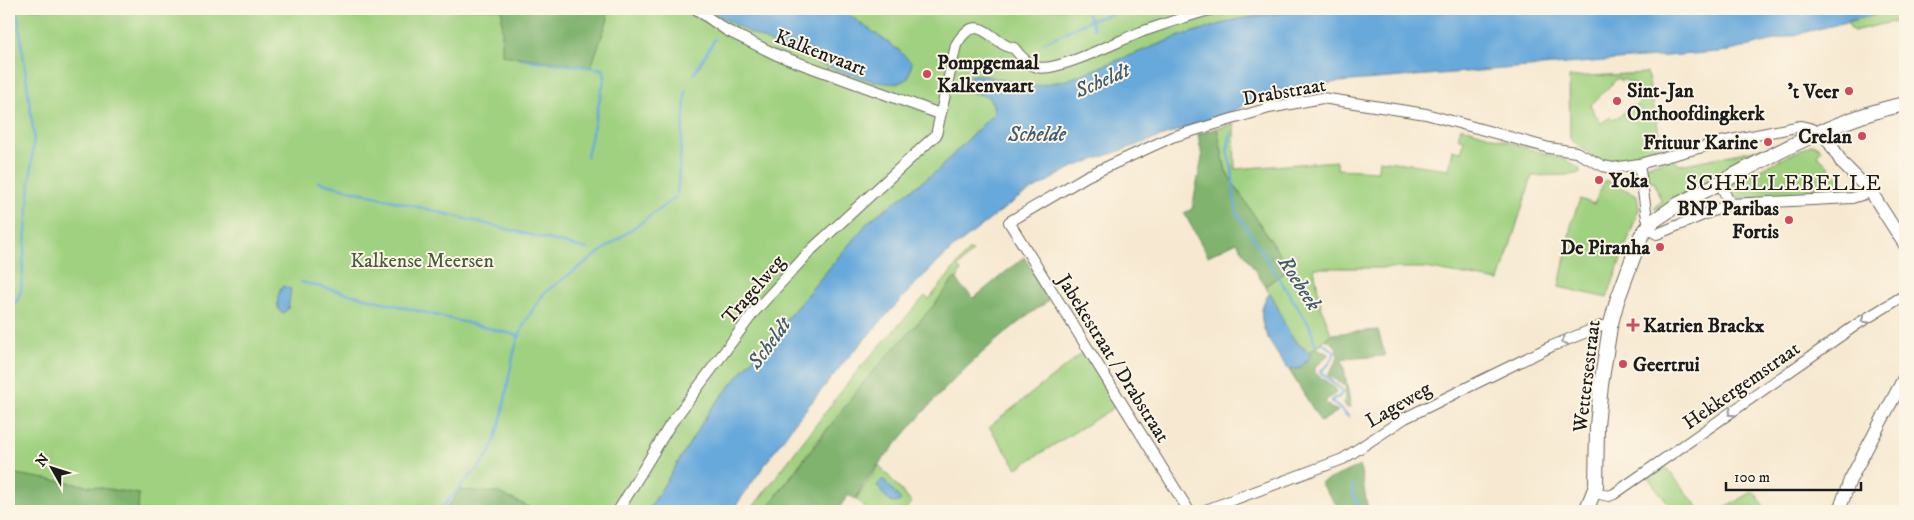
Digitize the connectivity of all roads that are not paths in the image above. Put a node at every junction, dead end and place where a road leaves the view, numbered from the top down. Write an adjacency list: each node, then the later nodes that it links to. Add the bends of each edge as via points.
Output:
1 (696, 9): 4 (street, Kalkenvaart, via 726,30 777,56)
2 (1214, 9): 4 (street, Tragelweg, via 1140,33 1062,65 1044,68 1024,60 1014,48 1005,47 988,31 970,31 956,46)
3 (1905, 104): 5 (main road, via 1847,120)
4 (940, 114): 17 (street, Tragelweg, via 936,135 929,143 812,249 754,312 670,425)
5 (1819, 132): 6 (street, Drabstraat, via 1801,126 1721,142); 7 (main road); 8 (street, via 1842,163)
6 (1639, 164): 10 (street, Drabstraat, via 1613,168 1603,166 1576,152 1549,148 1426,114 1322,98 1261,110 1172,137 1087,176); 11 (street)
7 (1720, 183): 9 (street); 11 (main road, via 1677,205)
8 (1871, 192): 9 (street, via 1852,198); 12 (street)
9 (1730, 204): 11 (street, via 1657,234)
10 (1009, 222): 18 (street, Jabekestraat / Drabstraat)
11 (1649, 225): 14 (main road, Wettersestraat, via 1636,247)
12 (1905, 245)
13 (1905, 295): 16 (street, Hekkergemstraat, one-way to 16, via 1859,323 1614,494)
14 (1610, 327): 16 (main road, Wettersestraat, via 1598,417); 19 (street, Lageweg, one-way to 19, via 1602,326 1570,338 1500,371 1398,422 1343,459)
15 (1905, 376): 21 (street, via 1847,485)
16 (1594, 493): 20 (main road, Wettersestraat)
17 (618, 511)
18 (1189, 511)
19 (1203, 511)
20 (1586, 511)
21 (1839, 511)

